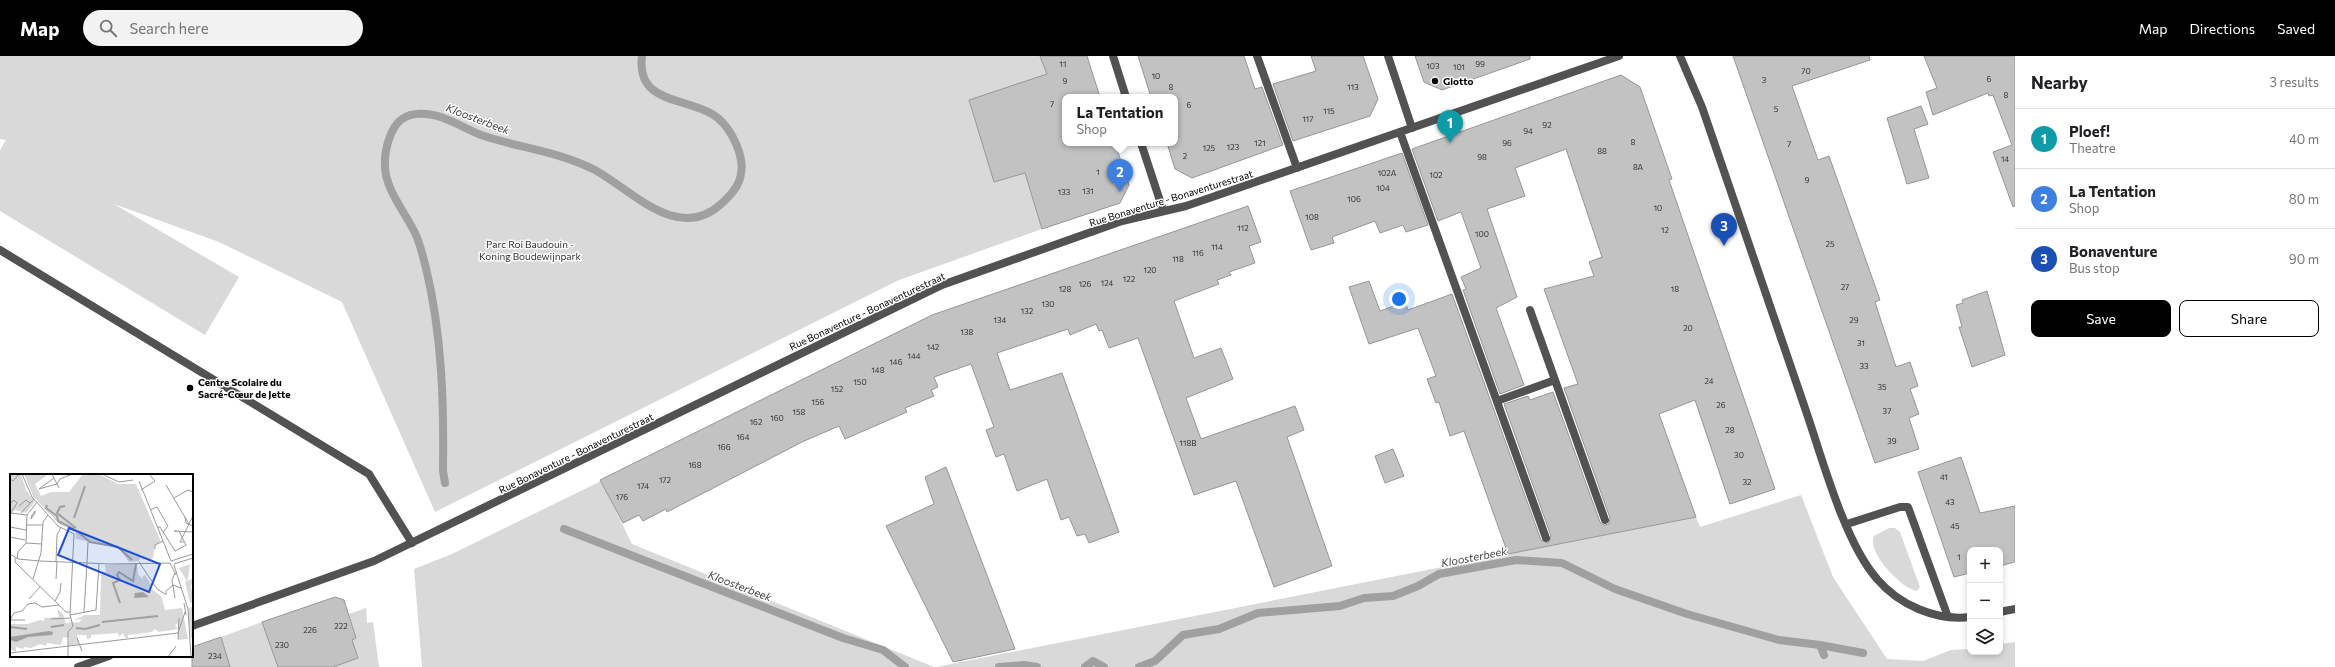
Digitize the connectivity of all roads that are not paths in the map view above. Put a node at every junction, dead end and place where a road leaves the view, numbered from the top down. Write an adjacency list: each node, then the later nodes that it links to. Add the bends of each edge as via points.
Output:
1 (1113, 56): 6 (street)
2 (1257, 56): 10 (street)
3 (1388, 56): 7 (street)
4 (1619, 56): 7 (street, Rue Bonaventure - Bonaventurestraat)
5 (1680, 56): 17 (street, via 1702,107 1832,487)
6 (1125, 94)
7 (1412, 128): 8 (street, Rue Bonaventure - Bonaventurestraat)
8 (1400, 132): 10 (street, Rue Bonaventure - Bonaventurestraat); 15 (street)
9 (1142, 146): 11 (street)
10 (1297, 168): 11 (street, Rue Bonaventure - Bonaventurestraat, via 1186,206)
11 (1163, 210): 19 (street, Rue Bonaventure - Bonaventurestraat, via 1122,222 937,288)
12 (0, 250): 19 (street, via 369,474)
13 (1530, 310): 14 (street)
14 (1555, 380): 15 (street); 16 (street)
15 (1497, 401): 18 (street)
16 (1605, 520)
17 (1847, 524): 23 (street, via 1863,559 1884,587 1897,598 1925,612); 23 (street, via 1900,507 1908,507)
18 (1546, 538)
19 (412, 543): 24 (street, Rue Bonaventure - Bonaventurestraat, via 374,561)
20 (2015, 609): 21 (street)
21 (2003, 611)
22 (1967, 617): 23 (street)
23 (1948, 618)
24 (193, 626)
25 (106, 657): 26 (street)
26 (78, 667)

